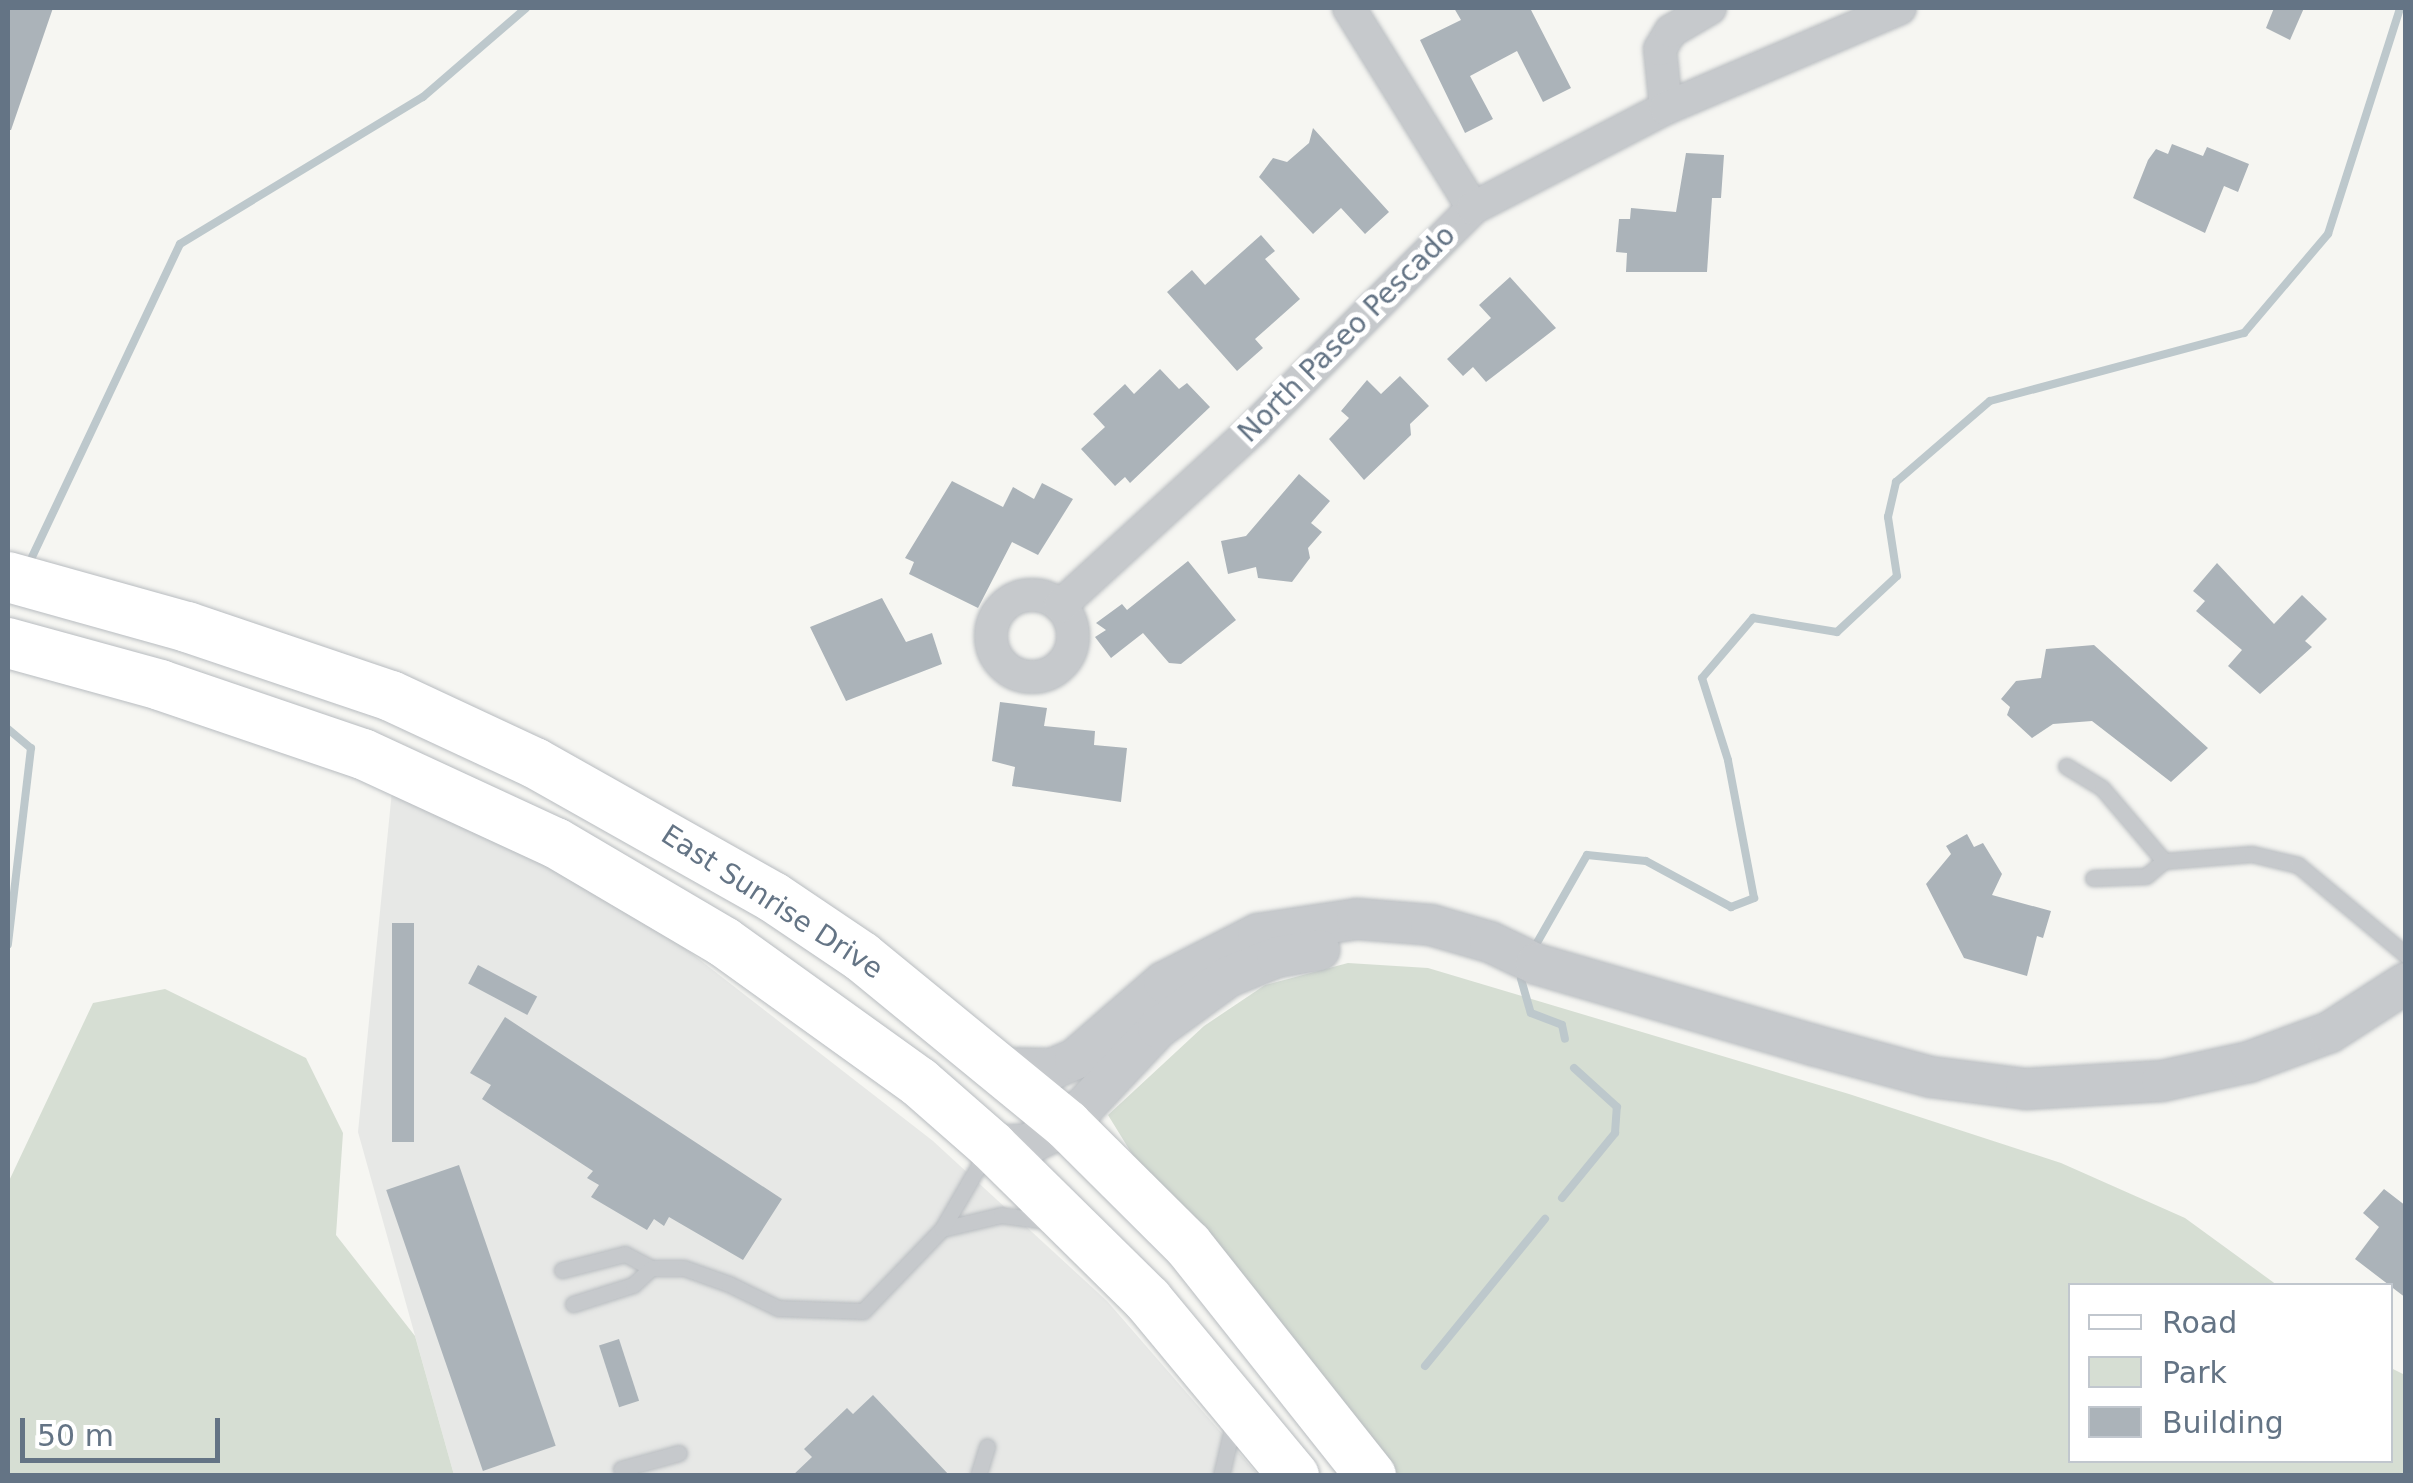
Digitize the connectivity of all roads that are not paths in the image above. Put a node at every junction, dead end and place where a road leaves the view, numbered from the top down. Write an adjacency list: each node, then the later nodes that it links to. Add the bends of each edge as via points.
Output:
1 (1350, 8): 5 (street)
2 (1710, 8): 4 (street, via 1671,31 1660,48)
3 (1900, 8): 4 (street, North Paseo Pescado)
4 (1666, 108): 5 (street, North Paseo Pescado)
5 (1472, 208): 7 (street, North Paseo Pescado, via 1253,429)
6 (8, 577): 9 (main road, East Sunrise Drive, via 188,627)
7 (1060, 606)
8 (8, 643): 10 (main road, via 160,685)
9 (391, 696): 10 (main road); 17 (main road, East Sunrise Drive, via 669,833 862,956)
10 (363, 754): 19 (main road, via 556,843 724,942 919,1082)
11 (2066, 766): 12 (lane, via 2102,788)
12 (2164, 861): 13 (lane, via 2146,876); 14 (lane, via 2252,854 2298,866)
13 (2094, 878)
14 (2406, 955)
15 (1536, 964): 16 (street, via 1931,1076 2026,1089 2162,1081 2249,1062 2330,1032); 17 (street, via 1490,942 1431,926 1357,919 1258,934 1164,982 1075,1059 1052,1069); 18 (street, via 1379,945 1276,957 1228,977 1169,1018)
16 (2406, 983)
17 (1005, 1068): 18 (main road, East Sunrise Drive)
18 (1067, 1125): 19 (street, via 1028,1144); 32 (main road, East Sunrise Drive, via 1188,1245)
19 (992, 1146): 20 (main road); 21 (lane, via 964,1182)
20 (1075, 1224): 21 (lane, via 1001,1215); 25 (main road)
21 (942, 1229): 22 (lane, via 863,1312 778,1308 684,1268)
22 (651, 1268): 23 (lane, via 625,1254); 24 (lane, via 633,1285)
23 (562, 1270)
24 (573, 1304)
25 (1238, 1406): 30 (lane); 31 (main road)
26 (986, 1446): 29 (lane)
27 (679, 1453): 28 (lane)
28 (621, 1469)
29 (978, 1476)
30 (1221, 1476)
31 (1294, 1476)
32 (1370, 1476)

